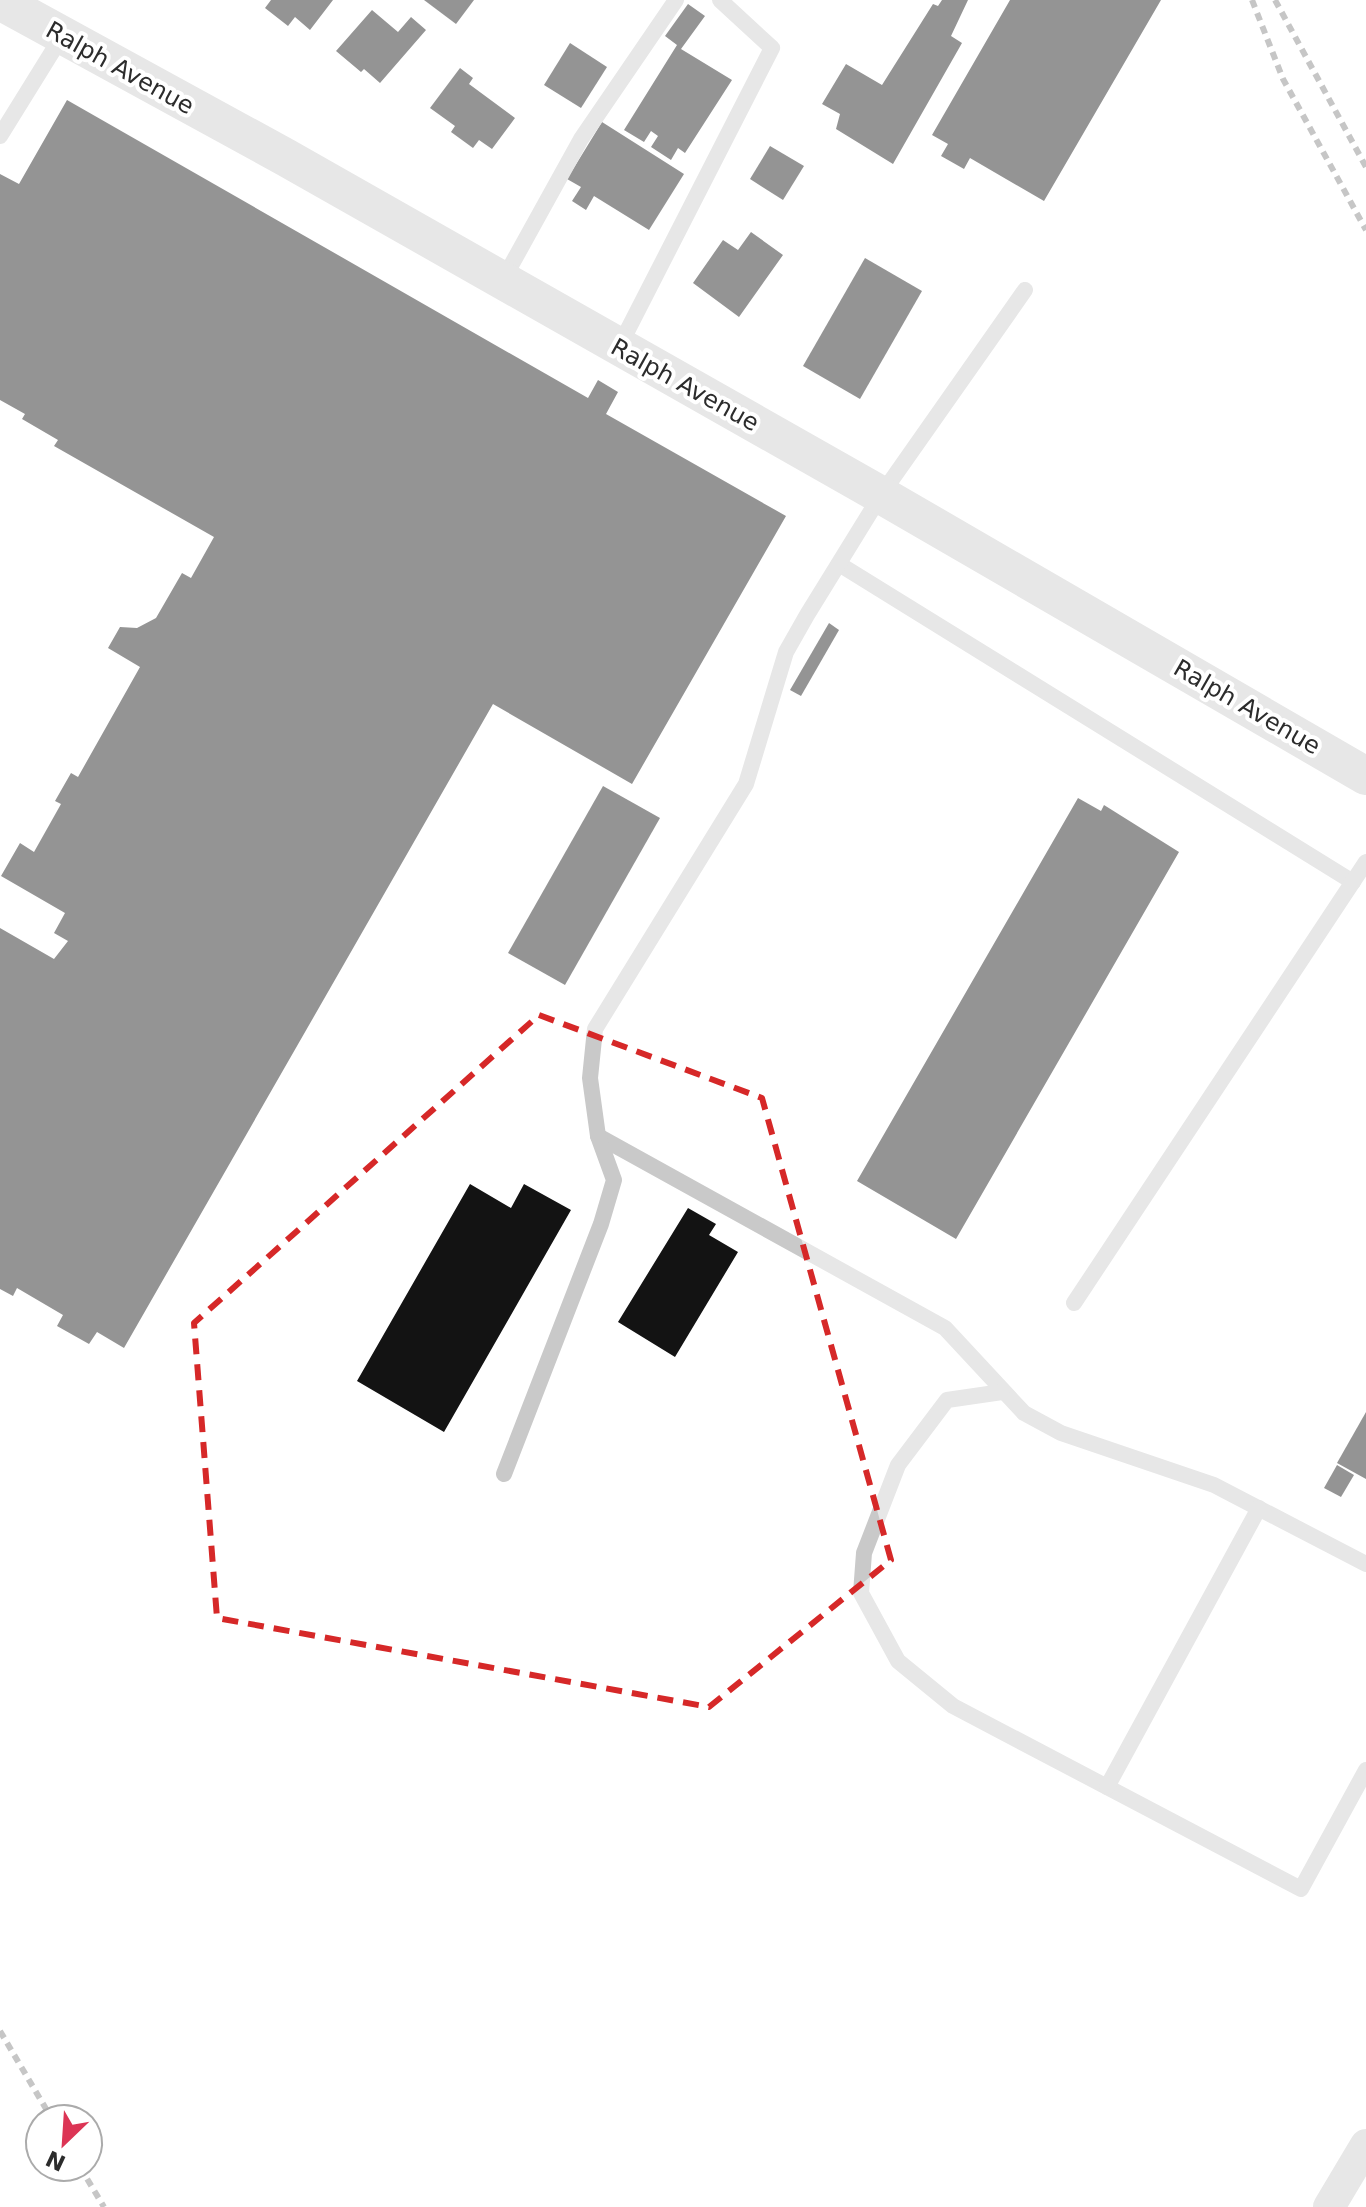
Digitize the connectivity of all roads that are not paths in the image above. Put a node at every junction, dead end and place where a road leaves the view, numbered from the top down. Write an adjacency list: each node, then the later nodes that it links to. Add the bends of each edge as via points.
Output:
1 (676, 0): 6 (lane, via 581,139)
2 (720, 0): 8 (lane, via 772,48)
3 (0, 1): 4 (street, Ralph Avenue)
4 (62, 36): 5 (lane); 6 (street, Ralph Avenue)
5 (0, 136)
6 (502, 282): 8 (street, Ralph Avenue)
7 (1025, 290): 9 (lane)
8 (619, 348): 9 (street, Ralph Avenue)
9 (881, 495): 10 (lane); 11 (street, Ralph Avenue)
10 (839, 564): 13 (lane); 14 (lane, via 786,652 746,784 595,1029 590,1078)
11 (1366, 776)
12 (1366, 862): 13 (lane)
13 (1353, 882): 15 (lane)
14 (598, 1136): 16 (lane, via 945,1328); 17 (lane, via 614,1180)
15 (1074, 1303)
16 (1002, 1392): 18 (lane, via 1024,1413 1061,1433 1214,1485); 21 (lane, via 947,1400 898,1465 864,1553 861,1593 898,1661 953,1706)
17 (504, 1474)
18 (1259, 1508): 19 (lane); 21 (lane)
19 (1366, 1564)
20 (1366, 1770): 21 (lane, via 1301,1889)
21 (1107, 1787)
22 (1366, 2145): 23 (street)
23 (1329, 2207)

